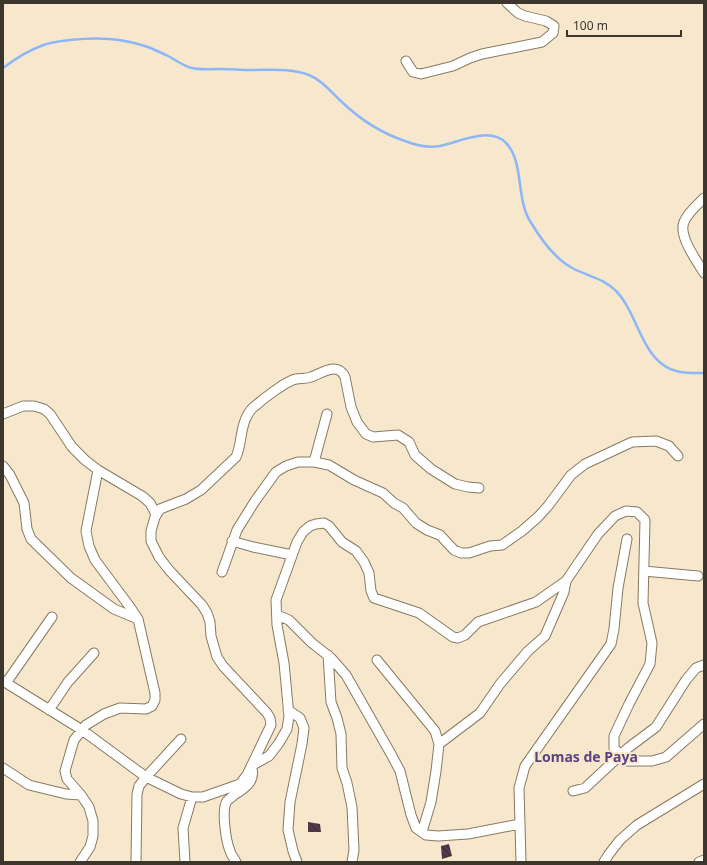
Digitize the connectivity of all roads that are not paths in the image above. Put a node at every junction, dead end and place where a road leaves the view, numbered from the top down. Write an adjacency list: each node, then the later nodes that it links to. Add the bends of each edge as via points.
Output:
1 (507, 3): 2 (street, via 518,13 554,26 553,33 542,42 482,54 453,66 421,74 413,72)
2 (406, 61)
3 (704, 198): 4 (street, via 683,224 684,238)
4 (704, 273)
5 (3, 414): 10 (street, via 23,406 44,409 72,447)
6 (327, 414): 8 (street)
7 (678, 456): 8 (street, via 669,446 656,441 632,442 585,464 571,475 538,517 502,545 469,553 454,550 440,535 416,523 403,508 383,493 329,465)
8 (314, 462): 14 (street, via 298,462 276,472 236,530)
9 (3, 466): 22 (street, via 24,503 27,529 31,539 71,578 114,609)
10 (98, 470): 12 (street, via 142,496); 22 (street, via 86,531 89,546 94,560)
11 (479, 488): 12 (street, via 456,484 431,469 415,455 409,442 398,435 373,437 366,434 357,422 351,407 343,372 330,369 309,378 286,383 254,407 247,416 236,457 201,490 160,509)
12 (156, 514): 35 (street, via 151,531 159,557 207,613 217,657 223,666 270,718 271,725)
13 (626, 539): 42 (street, via 611,644 525,766 519,788)
14 (232, 541): 15 (street); 17 (street)
15 (292, 555): 19 (street, via 303,532 310,526 324,523 342,542 356,551 364,562 374,598 419,613 458,638 465,635 478,622 536,602); 20 (street, via 276,600)
16 (644, 571): 18 (street); 19 (street, via 645,520 637,512 626,511 615,516 598,534); 34 (street, via 643,603 652,643 650,664 614,736 614,748)
17 (222, 572)
18 (698, 576)
19 (566, 582): 33 (street, via 546,636 528,650 480,714)
20 (277, 615): 24 (street, via 289,620); 29 (street)
21 (52, 617): 27 (street)
22 (138, 619): 31 (street, via 155,693 152,706 146,709 120,708 104,714)
23 (94, 653): 28 (street, via 68,682)
24 (328, 655): 43 (street, via 346,675 391,754 400,771 410,815 416,828); 50 (street, via 331,702 341,734 342,768 352,807)
25 (377, 660): 33 (street, via 435,731)
26 (704, 665): 34 (street, via 696,668 686,680 656,727)
27 (4, 682): 28 (street)
28 (50, 710): 31 (street)
29 (288, 710): 35 (street, via 287,729 279,743 269,756); 49 (street, via 300,718 304,728 290,802 288,830)
30 (704, 724): 34 (street, via 666,757 652,761 626,760)
31 (82, 730): 37 (street); 40 (street, via 74,740 65,771 67,779)
32 (181, 740): 37 (street)
33 (439, 744): 43 (street, via 432,794)
34 (620, 755): 39 (street, via 585,788)
35 (251, 766): 41 (street, via 240,784 203,797); 48 (street, via 253,774 250,783 227,800 224,808 226,837)
36 (3, 768): 40 (street, via 29,785)
37 (146, 777): 41 (street); 46 (street, via 137,794)
38 (704, 784): 52 (street, via 637,825 620,840)
39 (573, 791)
40 (81, 795): 45 (street, via 89,807 93,836 90,847)
41 (192, 797): 47 (street, via 183,828)
42 (520, 824): 43 (street, via 468,834 438,836); 51 (street)
43 (422, 832)
44 (704, 860): 53 (street)
45 (80, 862)
46 (136, 862)
47 (185, 862)
48 (236, 862)
49 (297, 862)
50 (352, 862)
51 (520, 862)
52 (604, 862)
53 (700, 862)

